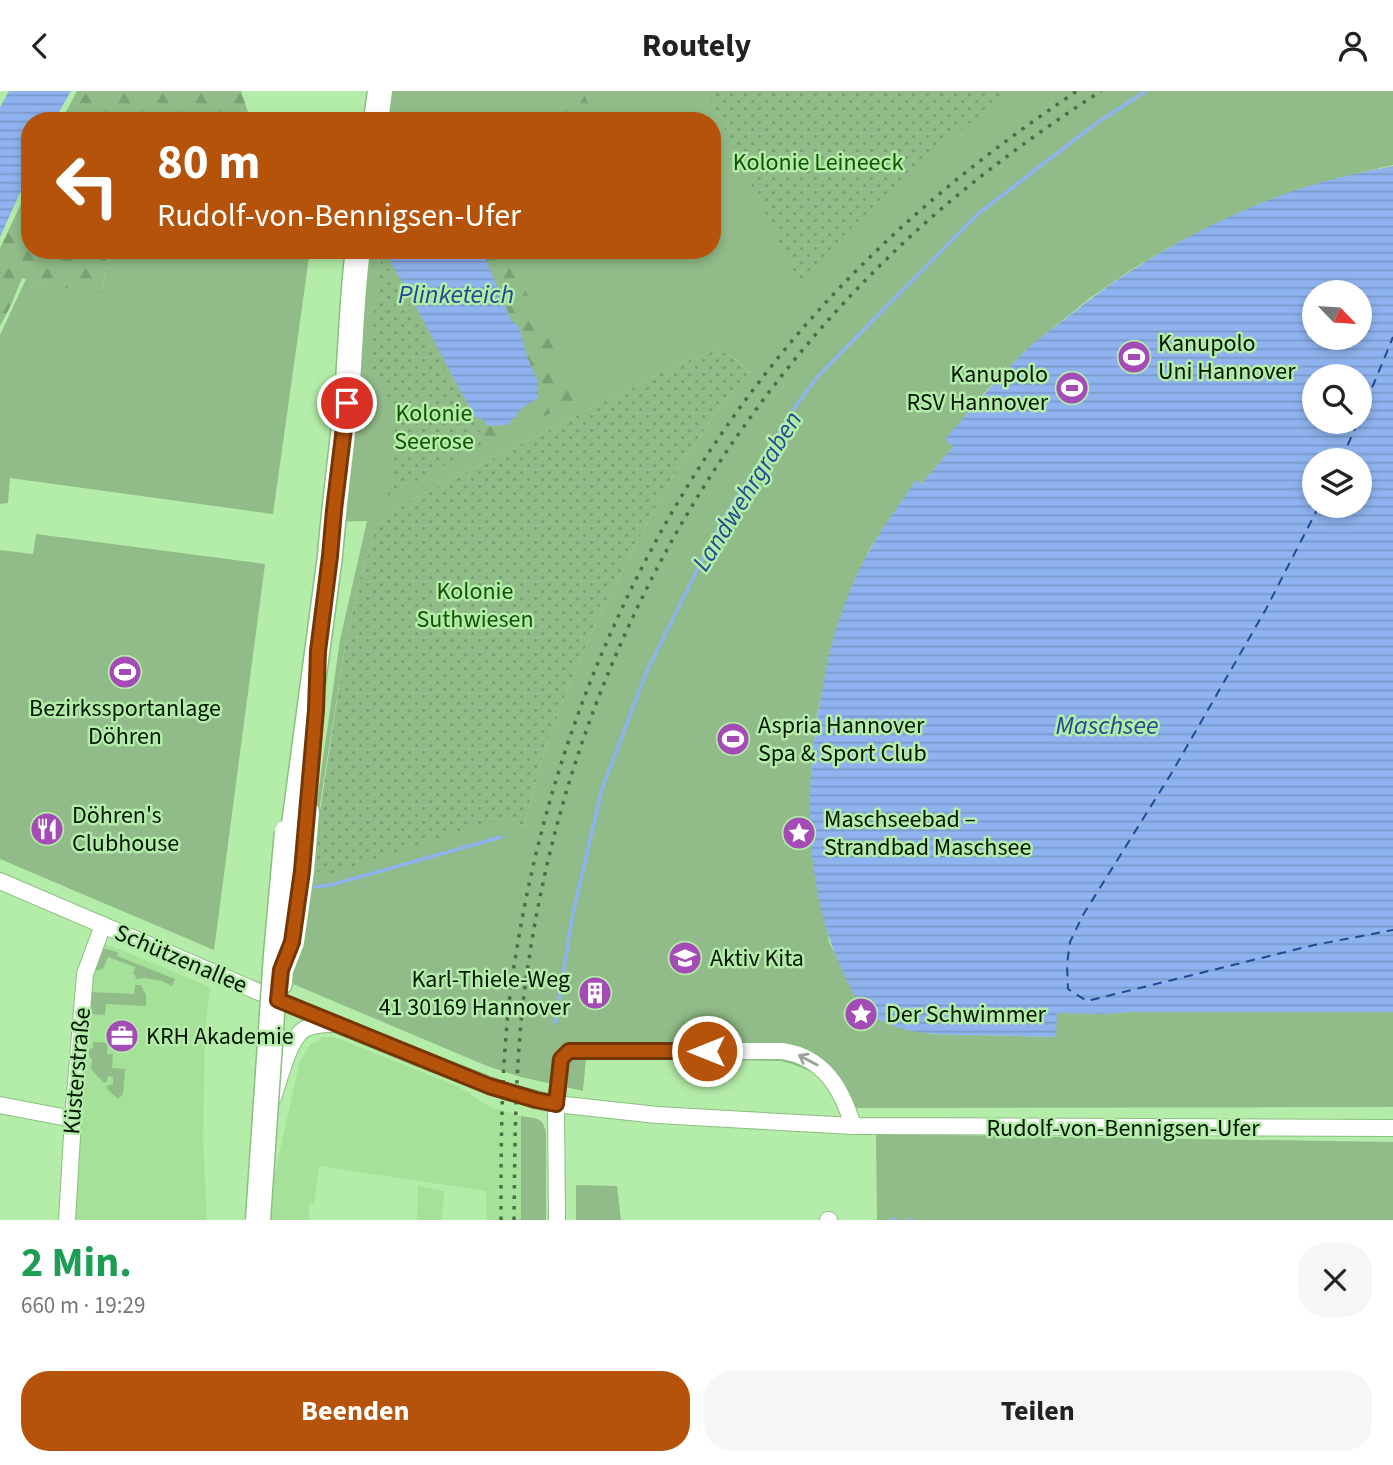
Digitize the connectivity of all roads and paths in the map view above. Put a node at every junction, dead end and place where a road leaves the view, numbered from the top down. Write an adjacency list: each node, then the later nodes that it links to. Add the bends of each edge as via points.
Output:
1 (369, 91): 3 (highway)
2 (380, 91): 4 (highway)
3 (367, 112)
4 (377, 112)
5 (350, 259): 7 (highway)
6 (357, 259): 7 (highway, via 347,403)
7 (335, 471): 8 (highway)
8 (329, 518): 9 (highway, via 330,556); 10 (highway)
9 (318, 651): 10 (highway); 13 (highway, via 302,871)
10 (290, 832): 23 (highway, bridge, via 276,955); 24 (highway)
11 (0, 881): 12 (street, Schützenallee)
12 (103, 925): 13 (street, Schützenallee); 19 (street, Küsterstraße, via 85,974)
13 (278, 1000): 14 (street, Schützenallee)
14 (336, 1024): 15 (street, Schützenallee); 18 (street, via 308,1028 293,1041)
15 (519, 1095): 16 (street, Rudolf-von-Bennigsen-Ufer)
16 (556, 1104): 20 (street, Rudolf-von-Bennigsen-Ufer, via 657,1115); 20 (street, one-way to 16, via 825,1071 804,1056 782,1051 569,1051 561,1059); 25 (street)
17 (0, 1105): 19 (street)
18 (268, 1111)
19 (73, 1119): 22 (street, Küsterstraße)
20 (851, 1119): 21 (street, Rudolf-von-Bennigsen-Ufer)
21 (1393, 1128)
22 (67, 1220)
23 (258, 1220)
24 (264, 1220)
25 (557, 1220)

